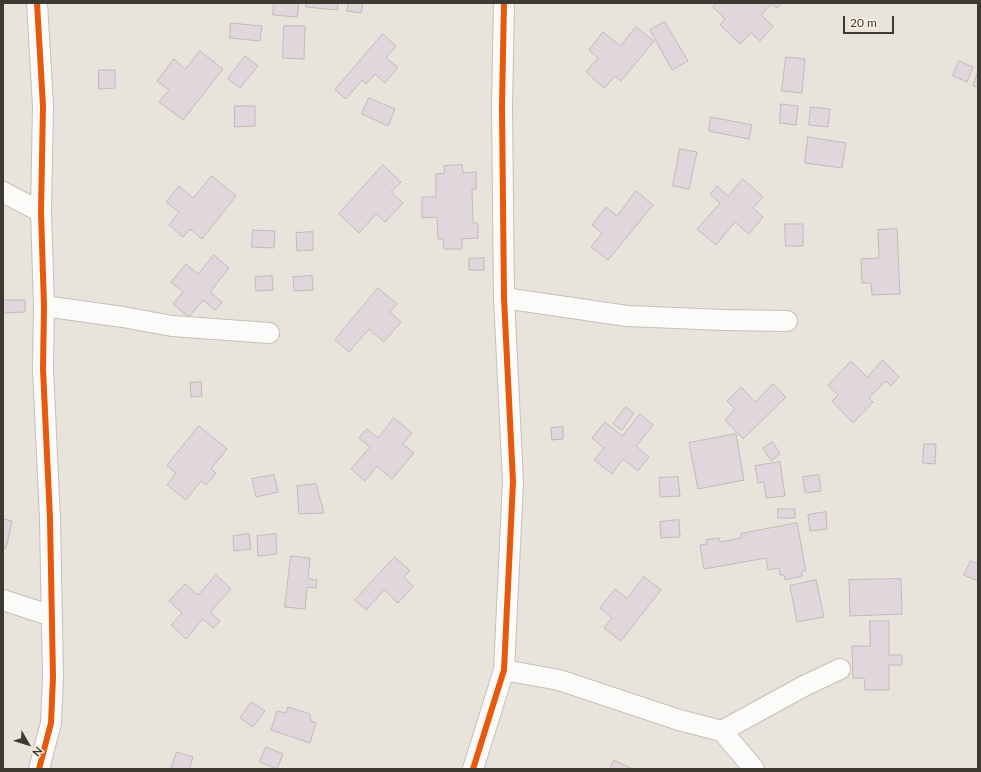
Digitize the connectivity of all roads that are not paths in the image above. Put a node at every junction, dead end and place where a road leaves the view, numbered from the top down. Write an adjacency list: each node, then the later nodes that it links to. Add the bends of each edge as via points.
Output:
1 (38, 3): 4 (street, via 43,106)
2 (504, 3): 5 (street)
3 (3, 192): 4 (street)
4 (41, 212): 6 (street)
5 (504, 298): 7 (street, via 627,316); 12 (street, via 513,482)
6 (44, 306): 8 (street, via 116,315 172,326); 10 (street, via 43,369)
7 (787, 320)
8 (269, 333)
9 (3, 600): 10 (street)
10 (52, 616): 14 (street, via 51,723)
11 (840, 669): 13 (street)
12 (504, 670): 13 (street, via 559,680 678,720); 15 (street)
13 (722, 731): 16 (street)
14 (39, 769)
15 (472, 769)
16 (754, 769)

